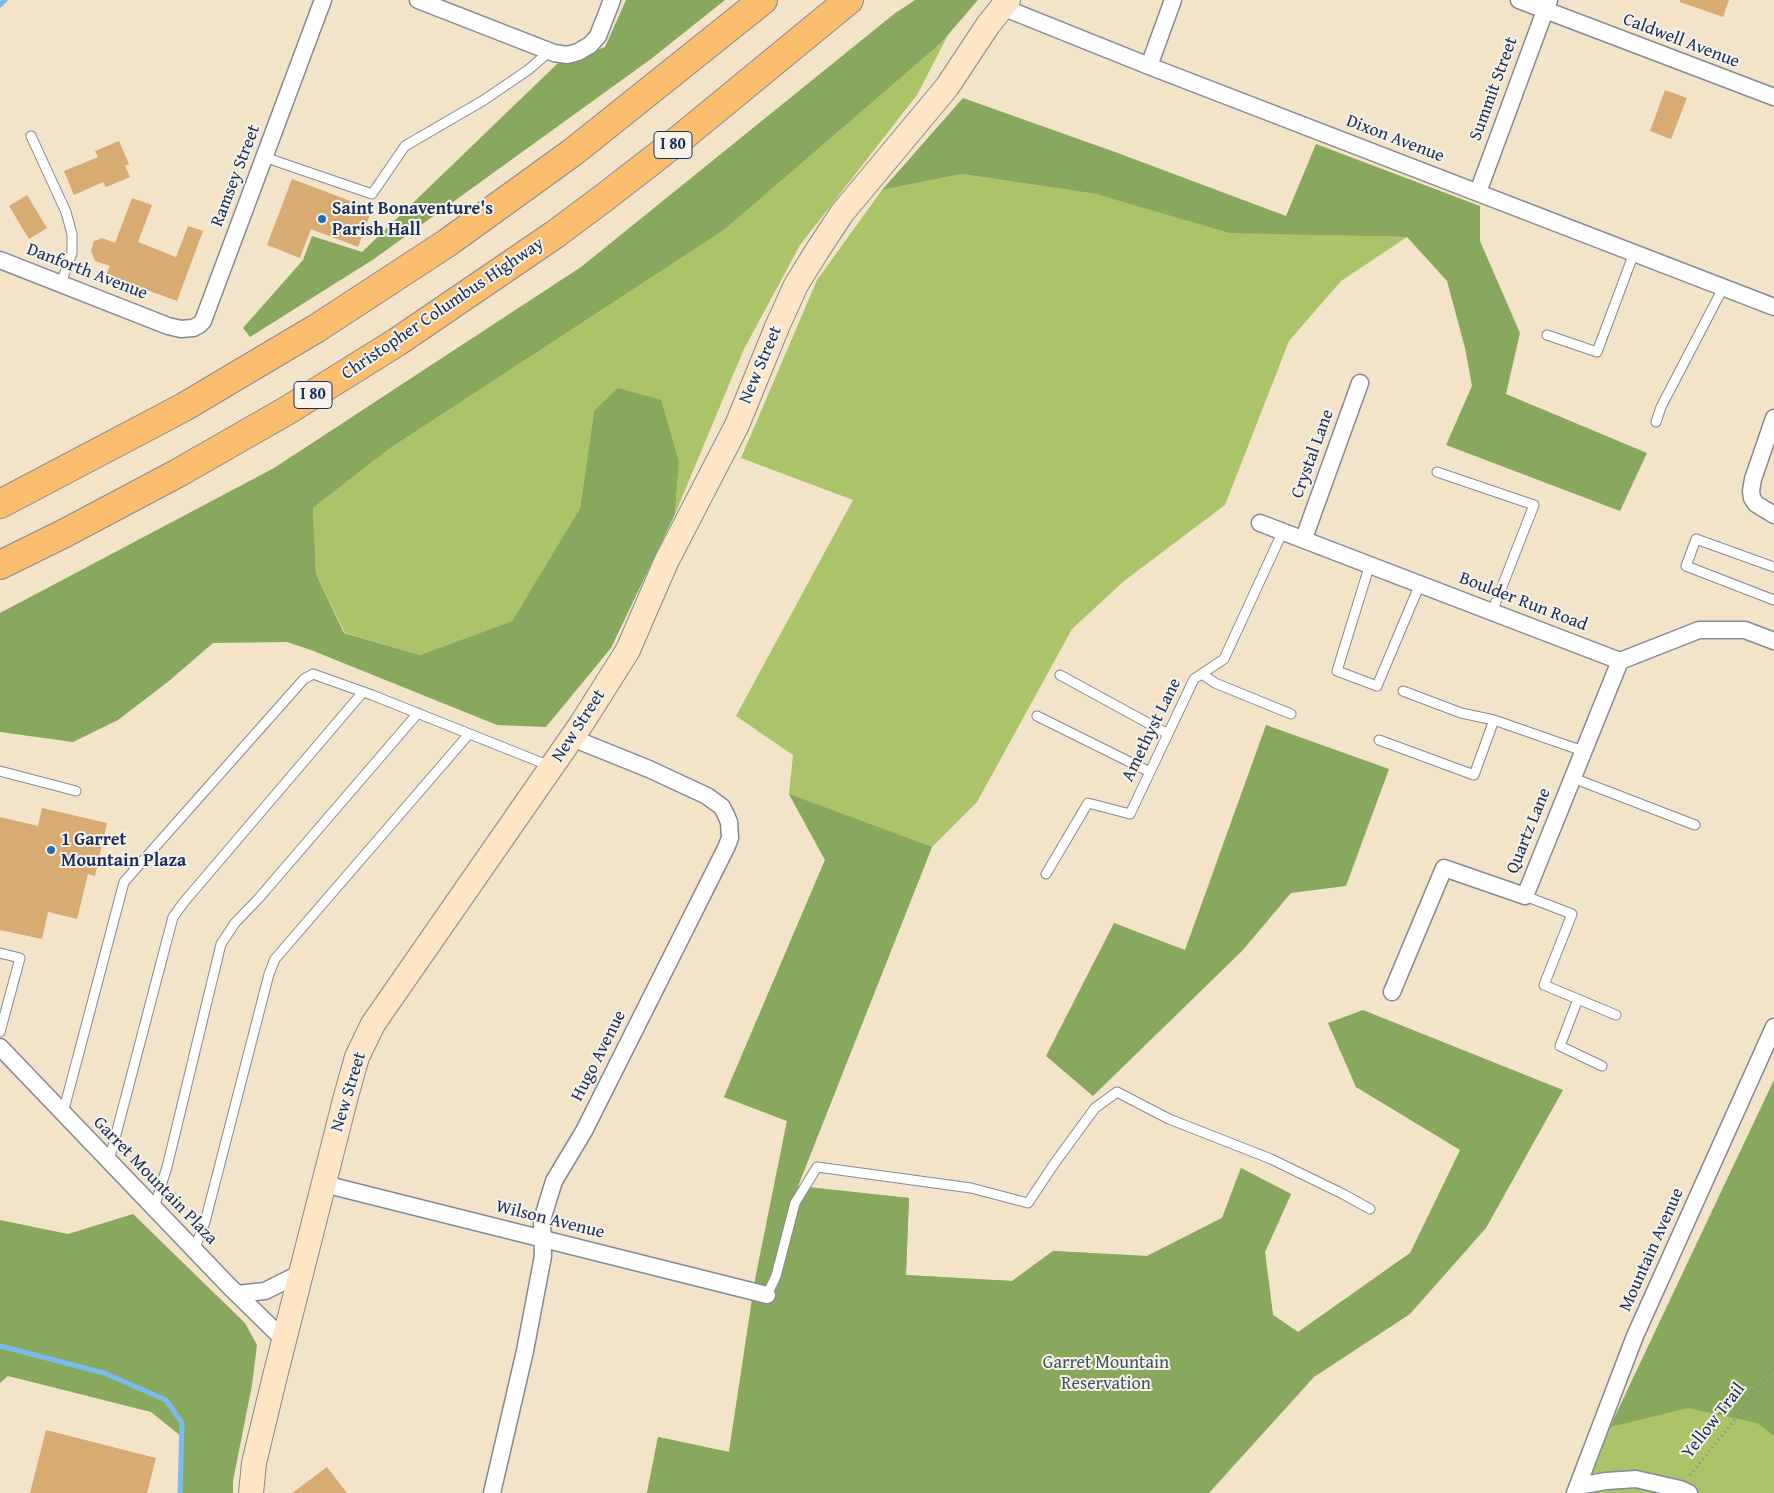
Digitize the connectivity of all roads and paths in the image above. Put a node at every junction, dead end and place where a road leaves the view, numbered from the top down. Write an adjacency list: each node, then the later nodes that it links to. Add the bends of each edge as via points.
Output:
1 (323, 0): 14 (street, Ramsey Street)
2 (418, 0): 10 (street)
3 (612, 0): 10 (street, via 598,36 590,45 566,55)
4 (763, 0): 28 (highway, via 574,152 431,253 317,328 200,398)
5 (850, 0): 27 (highway, Christopher Columbus Highway / I 80, via 681,138 576,219 489,280 327,386)
6 (1173, 0): 11 (street)
7 (1519, 0): 9 (street, Caldwell Avenue)
8 (1005, 3): 11 (street, Dixon Avenue); 52 (street, New Street, via 947,87 842,213 796,285 737,425 666,562 628,650)
9 (1547, 5): 12 (street, Caldwell Avenue); 15 (street, Summit Street)
10 (550, 51): 14 (lane, via 484,100 405,146 372,194)
11 (1149, 66): 15 (street, Dixon Avenue)
12 (1774, 97)
13 (31, 136): 18 (lane, via 66,212 72,234 72,253)
14 (264, 157): 21 (street, Ramsey Street, via 203,321 193,328 181,330)
15 (1478, 192): 16 (street, Dixon Avenue)
16 (1634, 253): 19 (street, Dixon Avenue); 22 (lane, via 1597,352)
17 (0, 260): 18 (street, Danforth Avenue)
18 (61, 283): 21 (street, Danforth Avenue)
19 (1723, 288): 20 (street, Dixon Avenue); 25 (lane)
20 (1774, 307)
21 (158, 322)
22 (1546, 335)
23 (1360, 383): 32 (street, Crystal Lane)
24 (1774, 418): 29 (street, via 1752,479 1751,491 1756,504)
25 (1656, 422)
26 (1438, 472): 39 (lane, via 1534,505)
27 (131, 499): 34 (highway, Christopher Columbus Highway / I 80); 36 (highway)
28 (0, 504)
29 (1773, 514)
30 (1260, 523): 31 (street, Boulder Run Road)
31 (1282, 531): 32 (street, Boulder Run Road); 42 (lane, Amethyst Lane, via 1224,659)
32 (1304, 538): 33 (street, Boulder Run Road)
33 (1370, 564): 37 (street, Boulder Run Road); 37 (lane, via 1337,671 1377,686)
34 (0, 565)
35 (1774, 567): 38 (lane, via 1696,539 1686,566)
36 (0, 579)
37 (1420, 584): 39 (street, Boulder Run Road)
38 (1774, 600)
39 (1492, 612): 41 (street, Boulder Run Road)
40 (1774, 642): 41 (street, via 1745,630 1699,630)
41 (1620, 661): 54 (street, Quartz Lane)
42 (1202, 674): 47 (lane, via 1215,683); 51 (lane, Amethyst Lane, via 1194,679)
43 (1060, 675): 51 (lane)
44 (1403, 691): 49 (lane, via 1461,713)
45 (363, 692): 46 (lane); 71 (lane, via 313,674 304,679 124,882); 72 (lane, via 173,917)
46 (418, 713): 50 (lane); 74 (lane, via 235,923 221,944)
47 (1291, 714)
48 (1037, 716): 57 (lane)
49 (1494, 720): 53 (lane, via 1474,775); 54 (lane)
50 (469, 734): 55 (lane); 77 (lane, via 275,959 268,974 205,1222)
51 (1168, 734): 57 (lane, Amethyst Lane)
52 (572, 738): 55 (street, New Street); 76 (street, Hugo Avenue, via 707,796 722,808 729,822 730,838 584,1131 554,1180 542,1220)
53 (1379, 740)
54 (1583, 751): 58 (street, Quartz Lane)
55 (552, 767): 73 (street, New Street, via 373,1024 357,1057)
56 (0, 771): 59 (lane)
57 (1150, 772): 61 (lane, Amethyst Lane, via 1130,814 1088,803)
58 (1573, 778): 60 (lane); 62 (street, Quartz Lane)
59 (76, 791)
60 (1694, 826)
61 (1046, 874)
62 (1525, 896): 64 (street, Quartz Lane, via 1444,868); 65 (lane, via 1572,914 1544,985)
63 (0, 953): 68 (lane, via 20,958)
64 (1392, 992)
65 (1578, 999): 66 (lane); 70 (lane, via 1560,1046)
66 (1616, 1015)
67 (1774, 1027): 83 (street, Mountain Avenue, via 1636,1336)
68 (0, 1032)
69 (0, 1047): 71 (street, Garret Mountain Plaza)
70 (1602, 1066)
71 (63, 1113): 72 (street, Garret Mountain Plaza)
72 (109, 1160): 74 (street, Garret Mountain Plaza)
73 (324, 1184): 76 (street, Wilson Avenue); 78 (street, New Street)
74 (154, 1208): 77 (street, Garret Mountain Plaza)
75 (1370, 1209): 80 (lane, via 1271,1159 1169,1119 1117,1092 1095,1108 1028,1203 971,1188 817,1166 795,1203 776,1276)
76 (542, 1238): 80 (street, Wilson Avenue); 86 (street, Hugo Avenue, via 542,1256 525,1351)
77 (194, 1250): 79 (street, Garret Mountain Plaza)
78 (301, 1273): 79 (street, via 265,1291); 81 (street, New Street)
79 (237, 1294): 81 (street, Garret Mountain Plaza)
80 (767, 1295)
81 (284, 1340): 85 (street, New Street, via 254,1463)
82 (1774, 1368): 84 (path, Yellow Trail, via 1723,1433)
83 (1576, 1489): 84 (street, via 1606,1480 1636,1479)
84 (1684, 1491)
85 (251, 1493)
86 (492, 1493)

